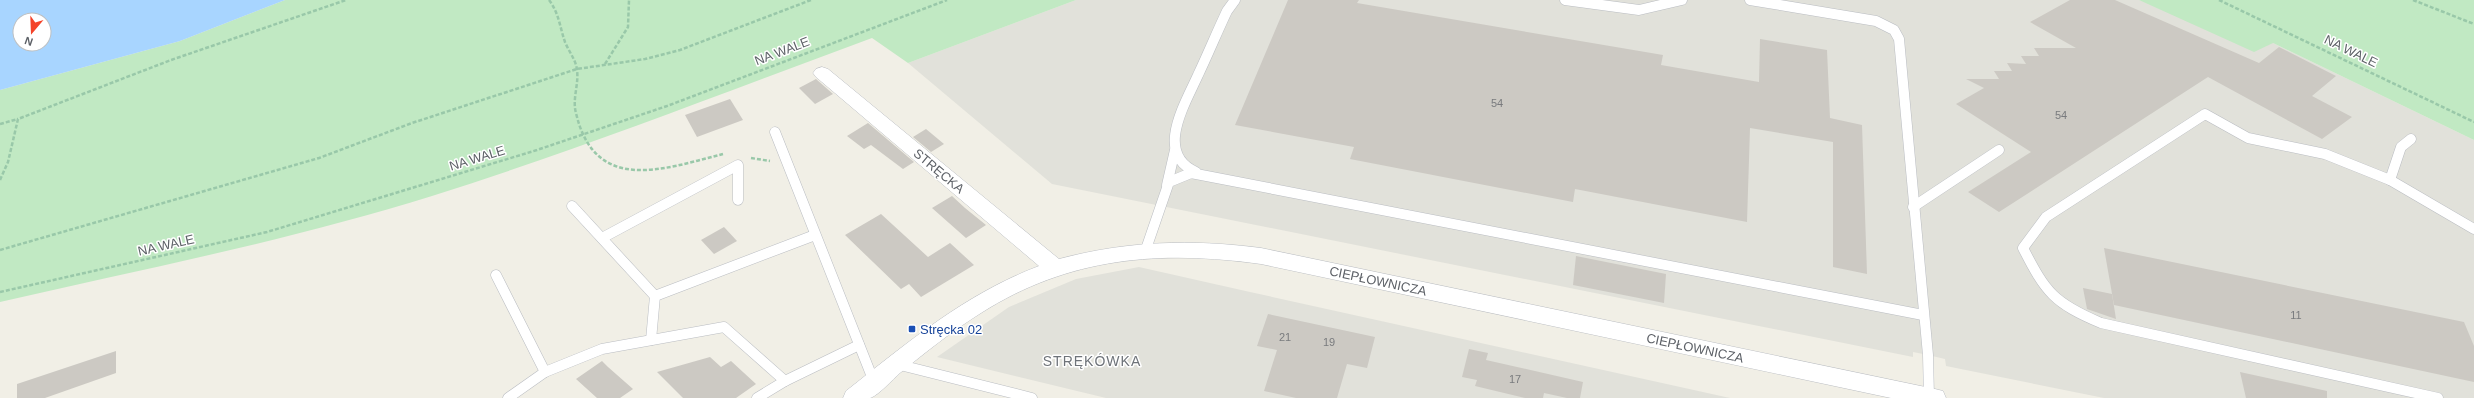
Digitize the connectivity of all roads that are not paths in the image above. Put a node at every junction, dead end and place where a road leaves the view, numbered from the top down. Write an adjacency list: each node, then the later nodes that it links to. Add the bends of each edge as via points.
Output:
1 (1235, 0): 8 (lane, via 1227,11 1178,117)
2 (1565, 0): 3 (lane, via 1639,10)
3 (1682, 0)
4 (1750, 0): 15 (lane, via 1876,21 1894,30 1901,44)
5 (822, 73): 20 (street, STRĘCKA)
6 (775, 132): 17 (lane)
7 (2411, 139): 11 (lane, via 2399,152)
8 (1176, 149): 10 (lane, via 1177,157 1185,167); 12 (lane)
9 (1999, 150): 15 (lane)
10 (1201, 174): 12 (lane, via 1184,174); 23 (lane)
11 (2390, 180): 16 (lane); 36 (lane, via 2325,154 2248,138 2205,114 2046,218 2022,248 2053,300 2069,310 2101,323)
12 (1167, 185): 19 (lane)
13 (738, 200): 18 (lane, via 738,165)
14 (572, 206): 18 (lane)
15 (1912, 207): 23 (lane)
16 (2474, 228)
17 (815, 235): 22 (lane); 25 (lane)
18 (602, 238): 22 (lane)
19 (1146, 249): 20 (street, CIEPŁOWNICZA, via 1081,260); 31 (street, CIEPŁOWNICZA, via 1210,249 1262,256)
20 (1056, 268): 26 (street, CIEPŁOWNICZA, via 992,296 960,316)
21 (496, 275): 27 (lane)
22 (655, 296): 24 (lane)
23 (1923, 315): 31 (lane)
24 (651, 340): 27 (lane, via 602,349); 28 (lane, via 724,327)
25 (859, 345): 28 (lane); 29 (lane)
26 (896, 364): 29 (street, CIEPŁOWNICZA); 30 (lane)
27 (545, 372): 32 (lane)
28 (785, 381): 33 (lane)
29 (874, 382): 34 (street, CIEPŁOWNICZA)
30 (1010, 395): 35 (lane)
31 (1932, 397)
32 (508, 398)
33 (757, 398)
34 (854, 398)
35 (1032, 398)
36 (2438, 398)

